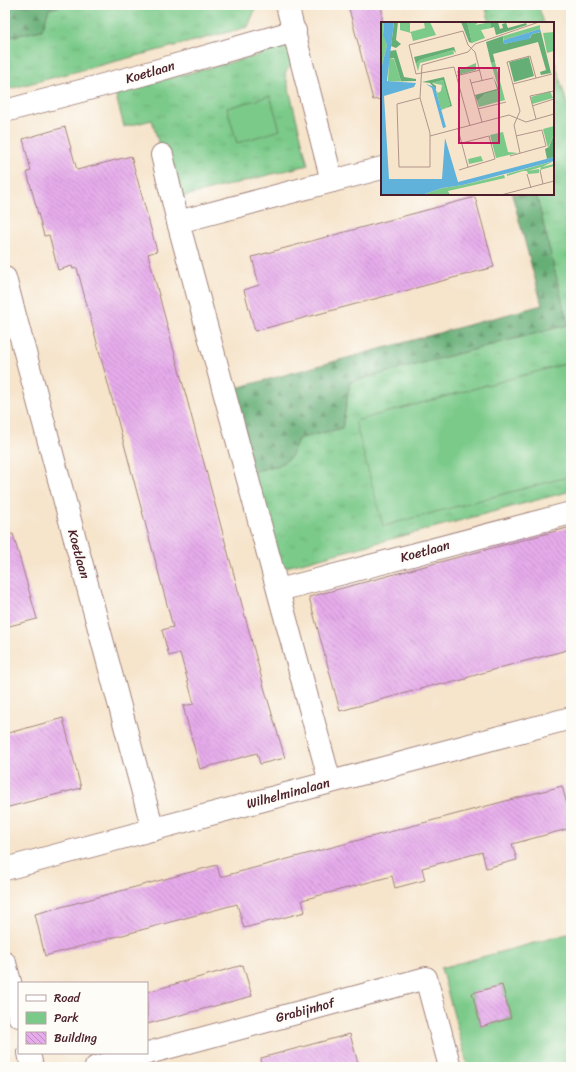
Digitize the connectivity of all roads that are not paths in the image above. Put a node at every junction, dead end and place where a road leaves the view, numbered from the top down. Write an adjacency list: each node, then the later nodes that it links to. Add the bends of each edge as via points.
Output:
1 (288, 5): 2 (street)
2 (295, 31): 3 (street, Koetlaan); 6 (street)
3 (5, 111)
4 (162, 155): 7 (street)
5 (381, 168): 6 (street)
6 (332, 181): 7 (street)
7 (178, 222): 10 (street)
8 (5, 278): 13 (street, Koetlaan)
9 (571, 513): 10 (street, Koetlaan)
10 (279, 590): 12 (street)
11 (571, 718): 12 (street, Wilhelminalaan)
12 (330, 782): 13 (street, Wilhelminalaan)
13 (153, 830): 14 (street, Wilhelminalaan)
14 (5, 869)
15 (5, 964): 16 (street)
16 (18, 1012)
17 (148, 1053): 22 (street, Grabijnhof, via 426,978)
18 (29, 1054): 20 (street)
19 (144, 1054): 21 (street, Grabijnhof)
20 (32, 1067)
21 (96, 1067)
22 (450, 1067)

